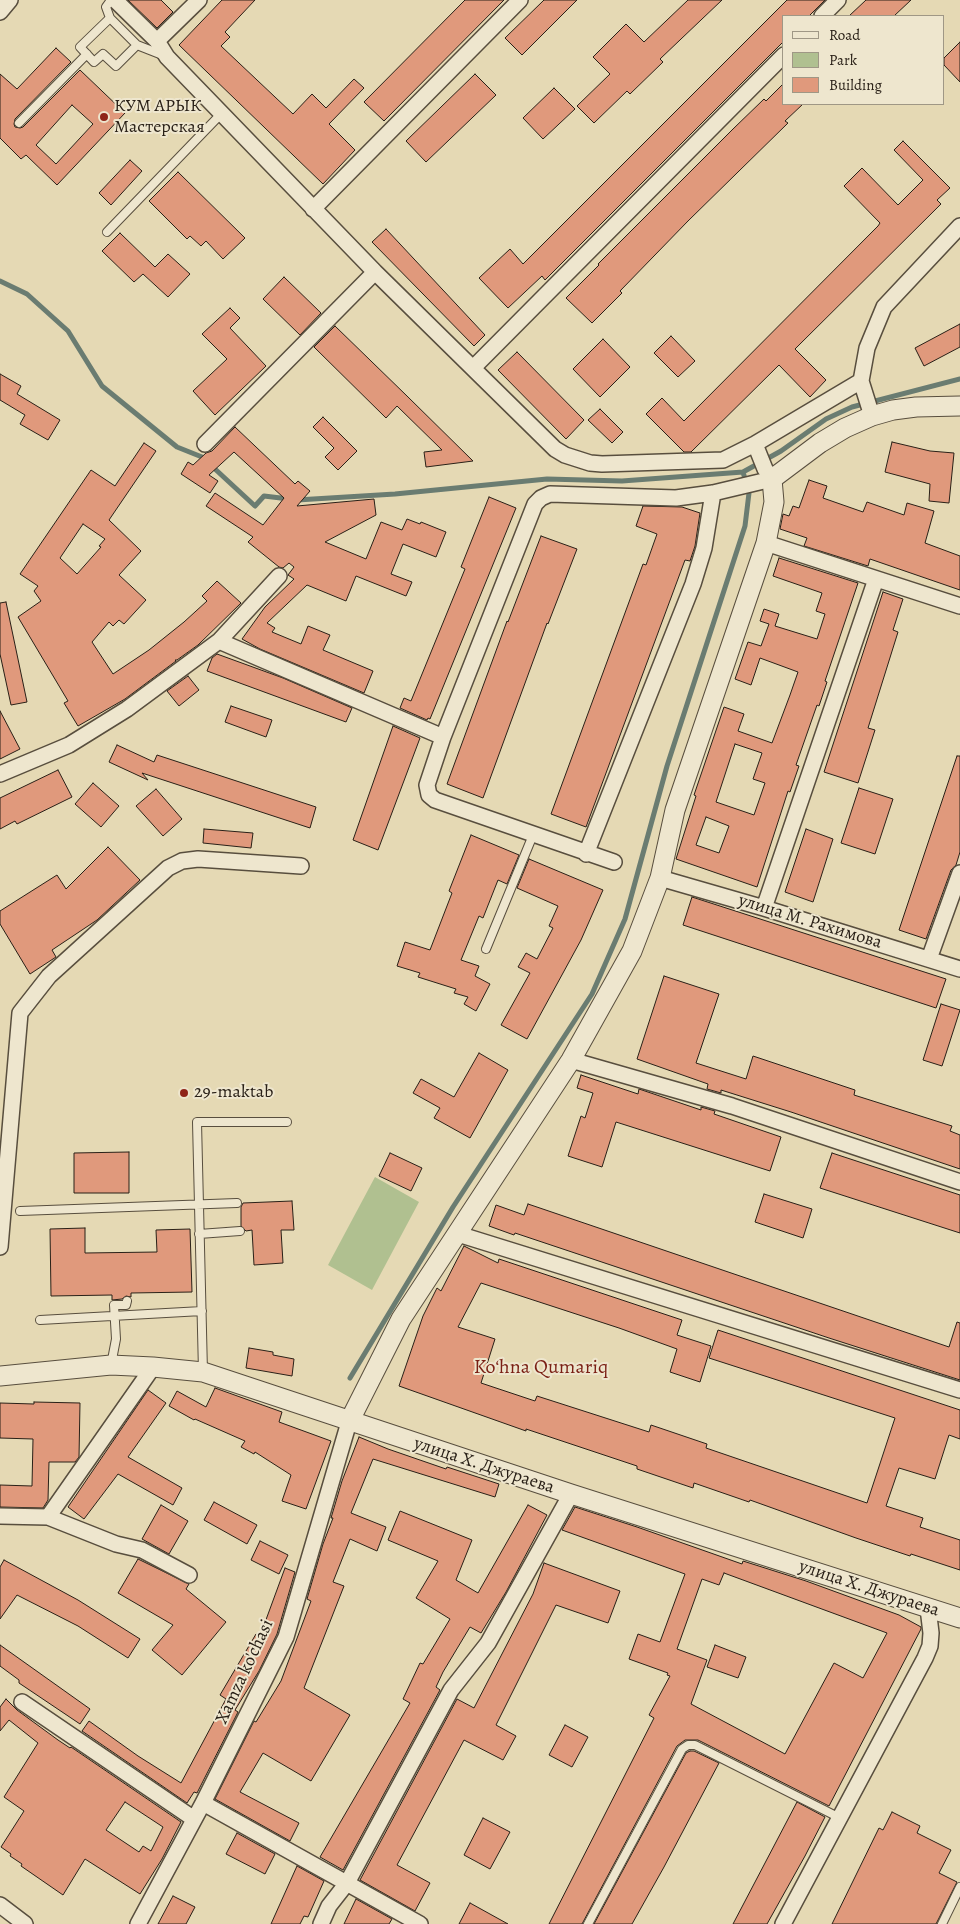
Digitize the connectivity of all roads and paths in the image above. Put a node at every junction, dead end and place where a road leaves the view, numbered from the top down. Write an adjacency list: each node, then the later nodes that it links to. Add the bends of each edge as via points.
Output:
1 (10, 0): 7 (street)
2 (111, 0): 9 (lane, via 106,7)
3 (115, 0): 10 (street)
4 (199, 0): 10 (street)
5 (520, 0): 17 (street)
6 (838, 0): 8 (street)
7 (0, 12)
8 (823, 15)
9 (110, 18): 11 (lane); 12 (lane, via 80,48)
10 (157, 41): 14 (street)
11 (137, 45): 12 (lane, via 116,66 103,54 94,62); 14 (lane)
12 (87, 54): 16 (lane)
13 (782, 56): 21 (street)
14 (167, 57): 15 (street)
15 (221, 114): 17 (street); 19 (lane)
16 (18, 123)
17 (313, 209): 20 (street)
18 (960, 226): 22 (street, via 884,307 867,348)
19 (107, 232)
20 (375, 272): 21 (street); 25 (street)
21 (473, 368): 26 (street, via 555,448 590,463 722,460)
22 (861, 381): 24 (street); 26 (street)
23 (960, 406): 24 (street, via 916,407)
24 (872, 416): 27 (street, via 845,428)
25 (205, 444)
26 (755, 444): 27 (street)
27 (765, 477): 28 (street); 29 (street, via 774,502)
28 (713, 493): 34 (street, via 676,498 550,494 541,498); 37 (street, via 704,548 693,584)
29 (766, 543): 31 (street); 41 (street, via 675,810)
30 (279, 576): 33 (street)
31 (876, 579): 32 (street); 42 (street)
32 (960, 606)
33 (219, 641): 34 (street); 35 (street, via 127,709 69,745)
34 (443, 737): 36 (street, via 427,785 429,795 435,800)
35 (0, 774)
36 (533, 835): 37 (street); 43 (lane)
37 (586, 854): 38 (street)
38 (614, 862)
39 (301, 866): 55 (street, via 198,859 182,861 168,868 49,976 20,1013)
40 (960, 872): 44 (street)
41 (660, 878): 42 (street, улица М. Рахимова); 46 (street, via 632,951)
42 (764, 908): 44 (street, улица М. Рахимова)
43 (486, 949)
44 (929, 959): 45 (street, улица М. Рахимова)
45 (960, 969)
46 (571, 1060): 48 (street, via 732,1106); 54 (street)
47 (287, 1122): 50 (lane, via 197,1122)
48 (960, 1182)
49 (237, 1203): 50 (lane)
50 (198, 1205): 51 (lane); 53 (lane)
51 (20, 1211)
52 (240, 1231): 53 (lane)
53 (199, 1234): 57 (lane)
54 (458, 1234): 64 (street); 65 (street, via 401,1319)
55 (0, 1247)
56 (126, 1301): 58 (lane, via 126,1305 114,1305)
57 (202, 1310): 58 (lane); 62 (lane)
58 (116, 1319): 59 (lane); 60 (lane)
59 (40, 1320)
60 (111, 1366): 61 (street, улица Х. Джураева); 63 (street, улица Х. Джураева)
61 (153, 1367): 62 (street, улица Х. Джураева); 68 (street)
62 (203, 1372): 65 (street, улица Х. Джураева)
63 (0, 1376)
64 (960, 1390)
65 (349, 1422): 66 (street, улица Х. Джураева); 73 (street, Xamza ko'chasi, via 286,1637)
66 (571, 1494): 70 (street, улица Х. Джураева); 76 (street, via 488,1643 451,1690)
67 (0, 1516): 68 (street)
68 (48, 1517): 69 (street, via 116,1544 142,1550)
69 (189, 1576)
70 (928, 1608): 71 (street, улица Х. Джураева); 74 (street, via 931,1633 926,1658)
71 (960, 1618)
72 (22, 1702): 75 (street)
73 (203, 1803): 75 (street, Xamza ko'chasi); 76 (street)
74 (840, 1818): 83 (lane, via 688,1744 682,1749); 84 (street)
75 (194, 1819): 80 (street, Xamza ko'chasi)
76 (347, 1883): 81 (street, via 329,1906); 82 (street)
77 (960, 1887): 85 (lane)
78 (0, 1906): 79 (street)
79 (25, 1924)
80 (138, 1924)
81 (321, 1924)
82 (420, 1924)
83 (588, 1924)
84 (783, 1924)
85 (942, 1924)

